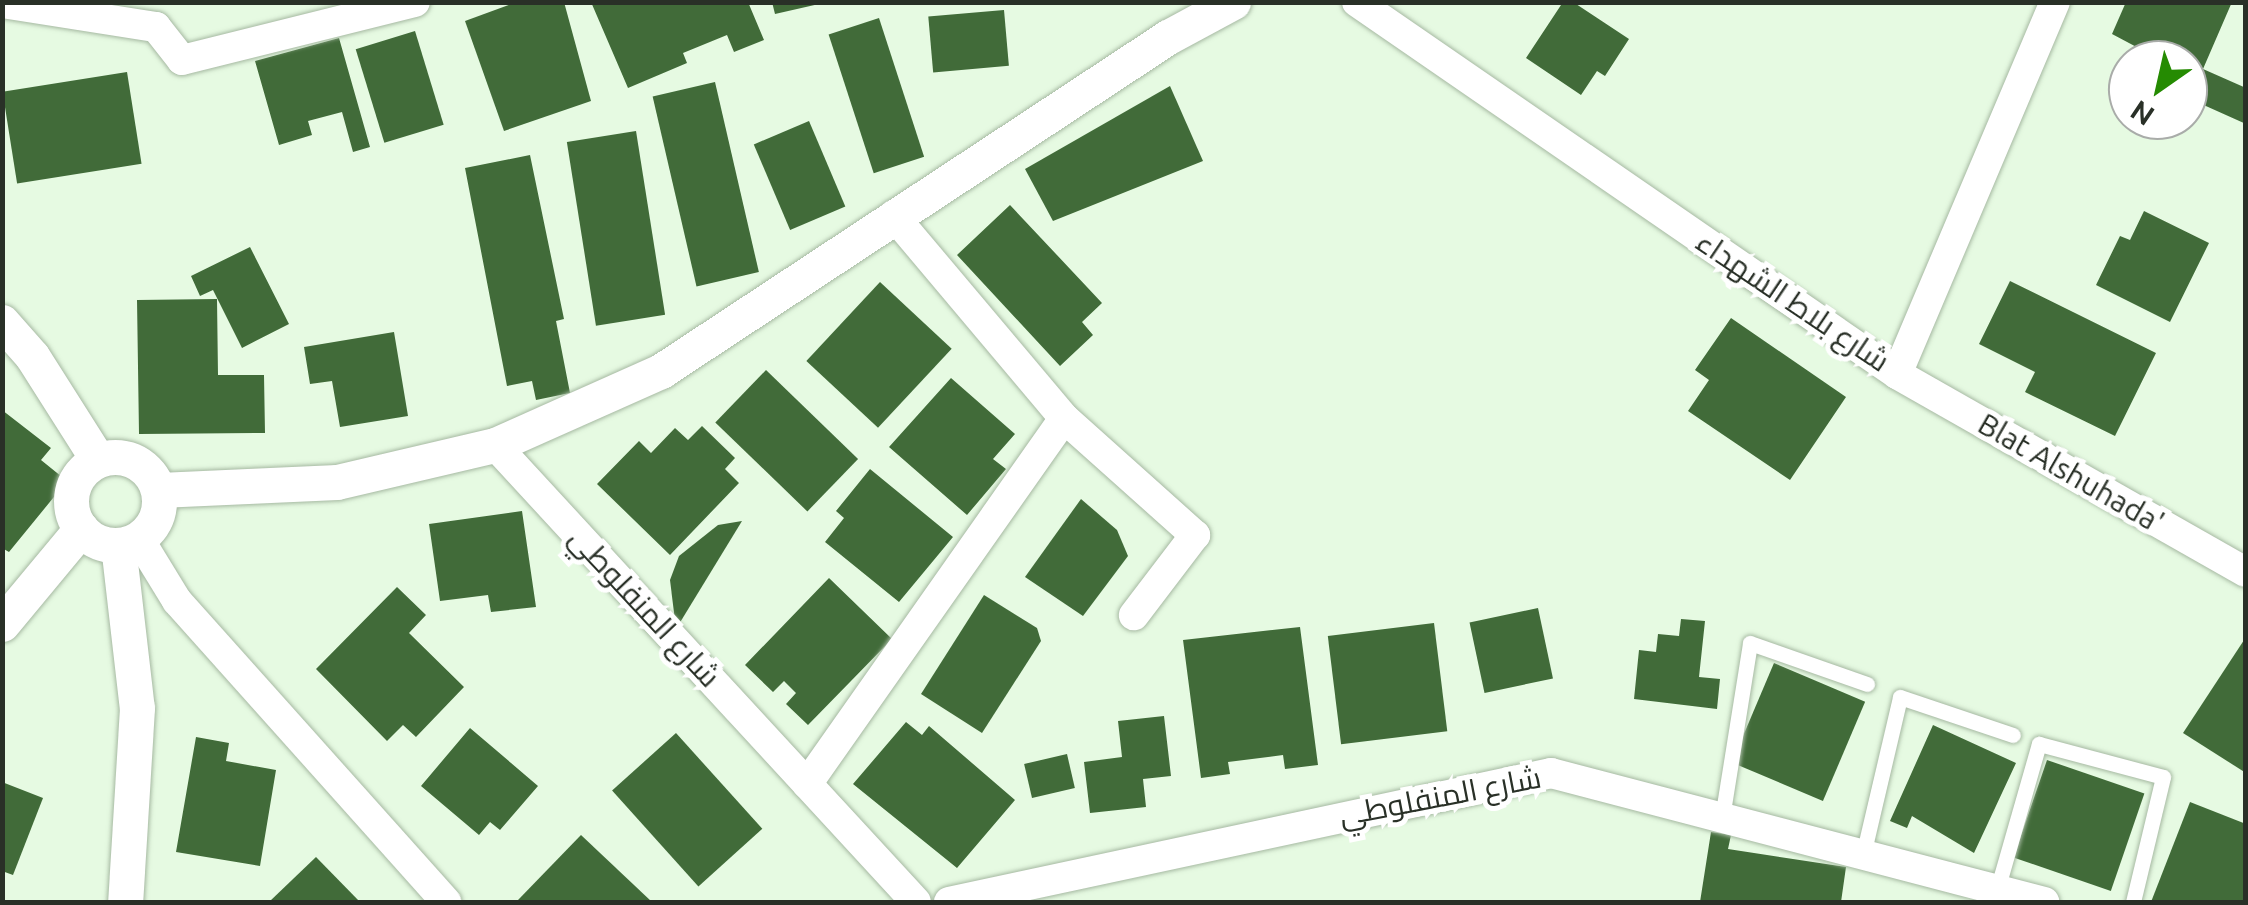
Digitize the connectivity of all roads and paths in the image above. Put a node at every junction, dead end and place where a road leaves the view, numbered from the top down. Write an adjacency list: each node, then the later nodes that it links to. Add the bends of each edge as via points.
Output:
1 (415, 2): 5 (street, via 182,60 156,27)
2 (1233, 2): 6 (street)
3 (1356, 2): 8 (street, شارع بلاط الشهداء)
4 (2055, 2): 8 (street, شارع بلاط الشهداء)
5 (2, 3)
6 (894, 214): 9 (street, via 979,324); 10 (street, via 661,370)
7 (2, 322): 11 (street)
8 (1897, 374): 15 (street, Blat Alshuhada')
9 (1064, 418): 16 (street, via 1196,535); 20 (street)
10 (495, 445): 12 (street, via 337,482); 20 (street, شارع المنفلوطي)
11 (98, 460): 12 (street, via 128,458 142,465); 13 (street, via 72,490)
12 (159, 490): 14 (street, via 157,518)
13 (81, 529): 14 (street); 17 (street)
14 (128, 542): 24 (street, via 137,708); 25 (street)
15 (2246, 572)
16 (1134, 615)
17 (2, 624)
18 (1867, 684): 21 (lane, via 1750,644)
19 (2013, 735): 22 (lane, via 1900,697)
20 (808, 784): 26 (street, شارع المنفلوطي)
21 (1722, 818): 22 (street, شارع المنفلوطي); 27 (street, شارع المنفلوطي, via 1551,773)
22 (1863, 855): 23 (street, شارع المنفلوطي)
23 (1997, 890): 28 (street, شارع المنفلوطي); 29 (lane, via 2039,744 2163,778)
24 (125, 902)
25 (446, 902)
26 (916, 902)
27 (948, 902)
28 (2044, 902)
29 (2133, 902)

